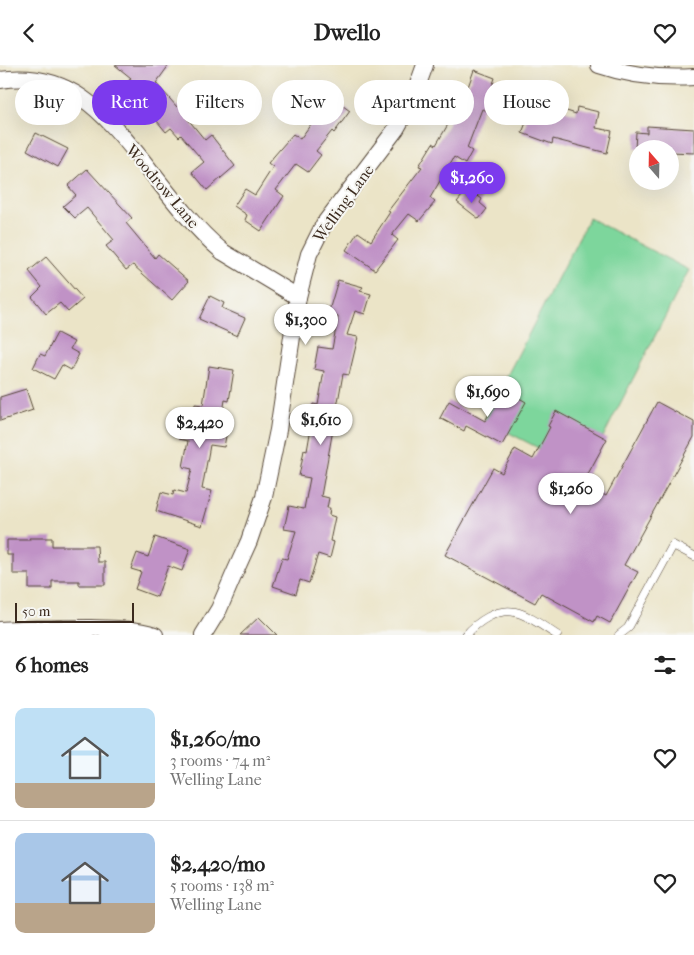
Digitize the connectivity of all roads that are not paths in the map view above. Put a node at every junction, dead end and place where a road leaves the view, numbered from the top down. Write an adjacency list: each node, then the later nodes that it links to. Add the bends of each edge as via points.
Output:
1 (425, 65): 5 (street, Welling Lane, via 412,101 396,129 315,239)
2 (598, 65): 3 (street, via 642,75)
3 (694, 77)
4 (0, 80): 5 (street, Woodrow Lane, via 32,78 63,88 93,105 112,123 213,243)
5 (298, 297): 9 (street, Welling Lane, via 278,430 264,497 219,609)
6 (694, 556): 12 (lane, via 673,545 628,628)
7 (0, 630): 8 (street, via 122,629)
8 (155, 635)
9 (203, 635)
10 (466, 635): 11 (lane, via 483,619 514,612)
11 (556, 635)
12 (619, 635)

